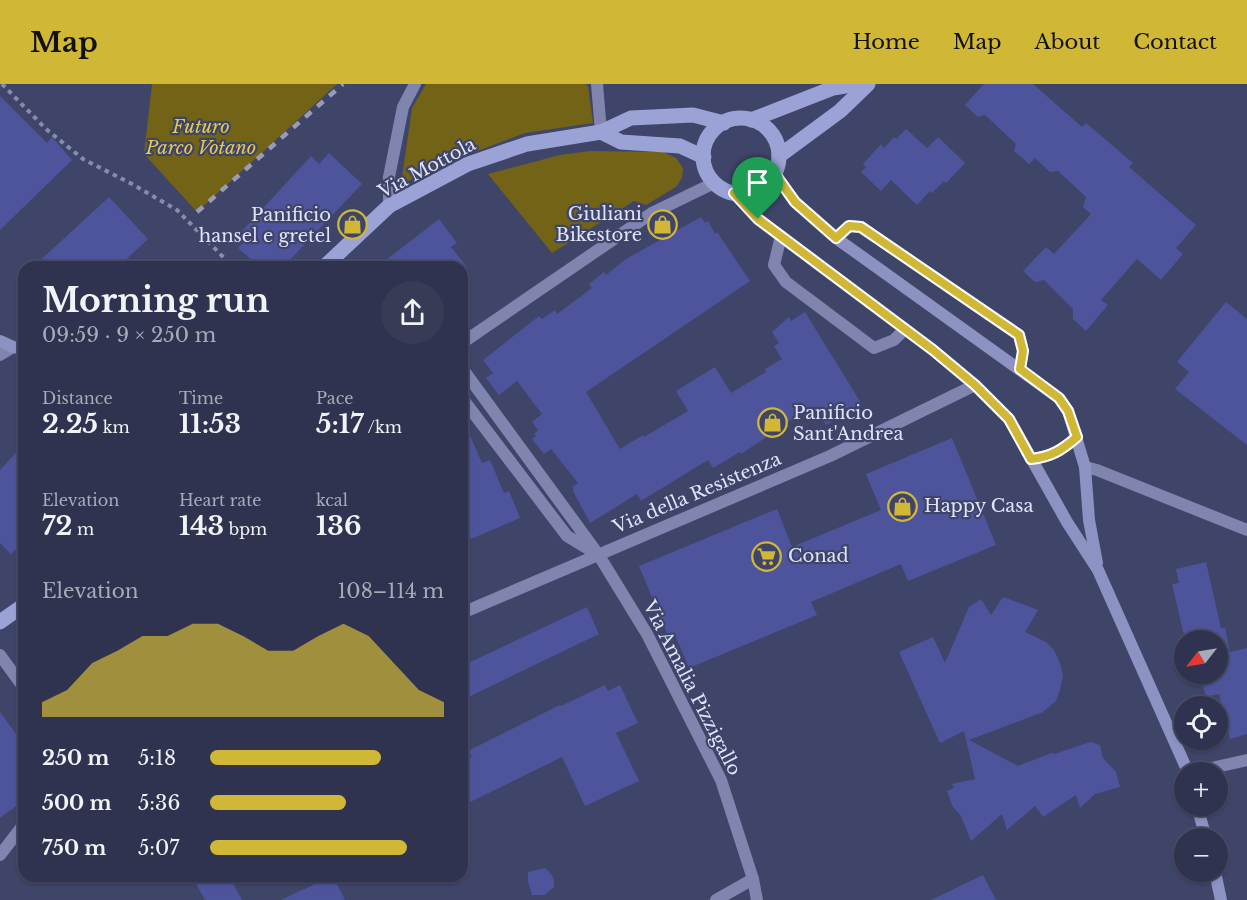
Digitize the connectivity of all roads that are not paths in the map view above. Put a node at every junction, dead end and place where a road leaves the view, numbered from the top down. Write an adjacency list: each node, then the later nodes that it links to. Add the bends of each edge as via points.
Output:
1 (415, 84): 13 (street, via 403,107 389,177)
2 (597, 84): 7 (street)
3 (857, 84): 5 (main road, via 833,88)
4 (867, 84): 8 (main road, via 840,111)
5 (751, 120): 6 (main road); 8 (main road, via 771,134)
6 (724, 123): 7 (main road, via 693,116 631,118); 9 (main road, via 713,131)
7 (601, 132): 9 (main road, via 621,142 680,146); 13 (main road, Via Mottola, via 527,144 468,164)
8 (779, 156): 10 (main road)
9 (704, 157): 11 (main road)
10 (775, 174): 12 (main road, via 758,191); 15 (main road, via 795,202)
11 (714, 183): 12 (main road); 18 (street, via 652,213)
12 (734, 193): 14 (main road)
13 (389, 206): 16 (main road, Via Mottola)
14 (781, 236): 17 (main road); 17 (street, via 774,266 786,282 874,348 894,340)
15 (836, 238): 23 (main road); 23 (street, via 849,226 861,227 1019,335 1023,351)
16 (330, 261)
17 (905, 329): 25 (main road)
18 (468, 339)
19 (0, 340): 20 (main road)
20 (18, 348)
21 (18, 348): 22 (street)
22 (0, 354)
23 (1020, 369): 27 (main road, via 1059,398)
24 (468, 374): 31 (street, Via Amalia Pizzigallo)
25 (975, 385): 28 (main road, via 1009,419); 31 (street, Via della Resistenza, via 830,456)
26 (468, 406): 31 (street, via 567,536)
27 (1077, 437): 28 (main road, via 1045,458); 29 (main road)
28 (1031, 459): 32 (main road)
29 (1085, 467): 30 (street); 32 (main road)
30 (1247, 530)
31 (598, 554): 34 (street, Via della Resistenza); 43 (street, Via Amalia Pizzigallo, via 647,634 721,780)
32 (1098, 570): 39 (main road)
33 (18, 609): 35 (main road)
34 (468, 610)
35 (0, 622)
36 (0, 655): 37 (street)
37 (18, 680)
38 (1247, 760): 40 (street)
39 (1184, 762)
40 (1228, 764)
41 (18, 832): 42 (street)
42 (0, 855)
43 (753, 879): 45 (street); 46 (street, Via Amalia Pizzigallo)
44 (1217, 882): 47 (main road)
45 (716, 900)
46 (757, 900)
47 (1221, 900)

